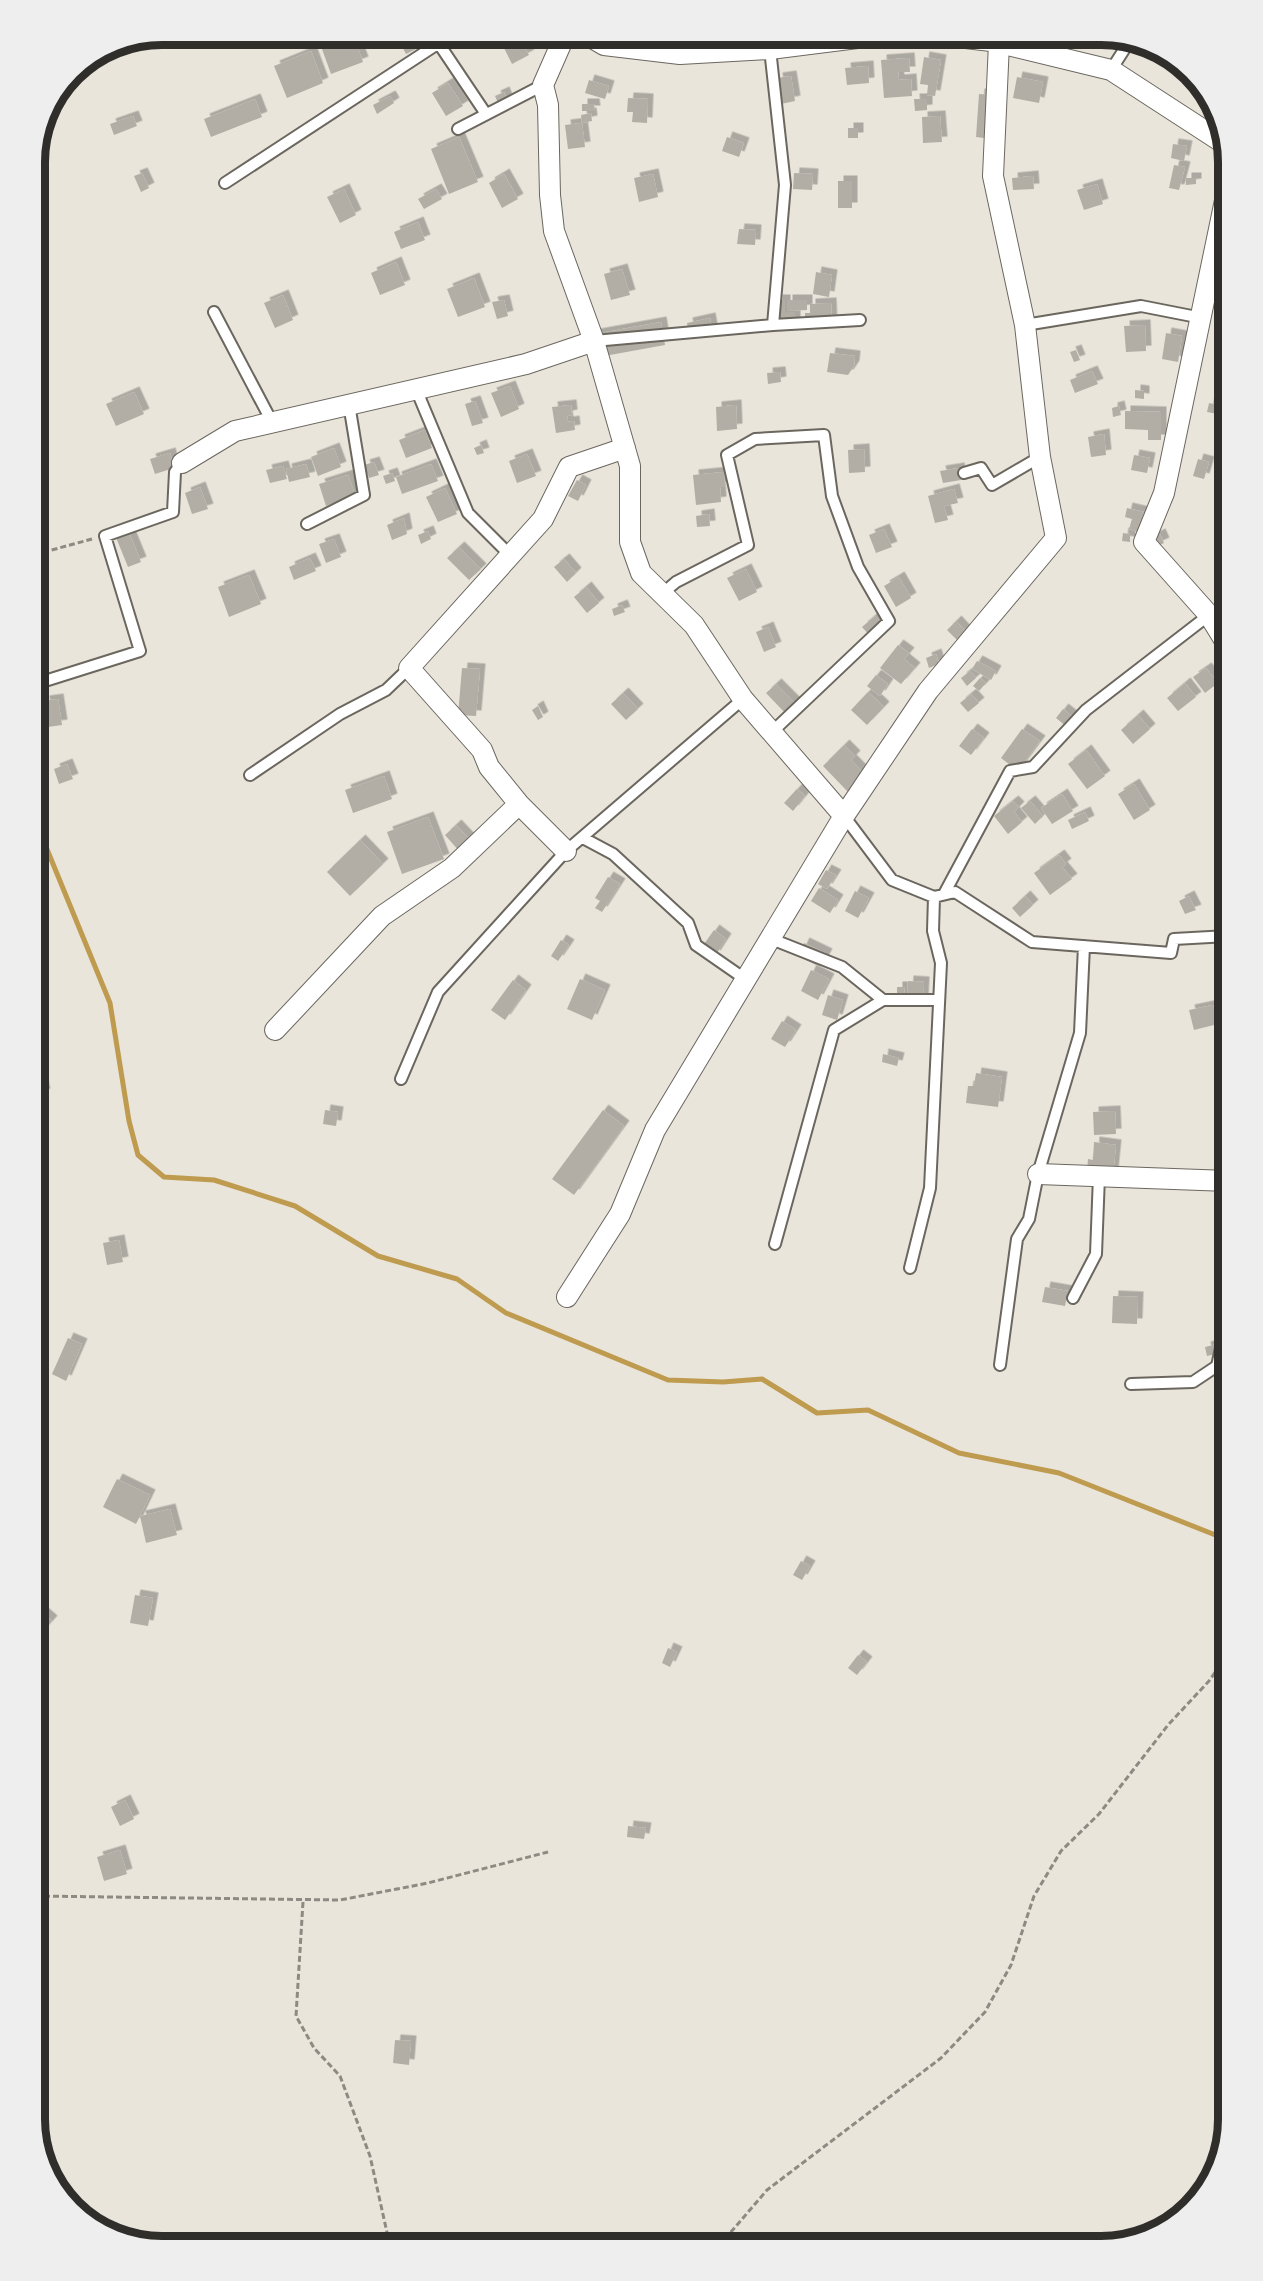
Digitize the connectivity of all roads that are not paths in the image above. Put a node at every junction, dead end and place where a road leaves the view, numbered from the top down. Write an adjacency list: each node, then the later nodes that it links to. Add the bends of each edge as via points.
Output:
1 (427, 45): 15 (lane)
2 (440, 45): 12 (lane)
3 (561, 45): 11 (street)
4 (635, 45): 9 (street, via 680,54)
5 (802, 45): 9 (street)
6 (993, 45): 21 (street, via 993,176)
7 (1013, 45): 10 (street)
8 (1126, 47): 10 (lane)
9 (770, 49): 20 (lane, via 785,185)
10 (1111, 70): 14 (street)
11 (543, 85): 12 (lane); 22 (street, via 548,105 554,231)
12 (486, 114): 13 (lane)
13 (458, 129)
14 (1216, 138)
15 (225, 183)
16 (1218, 237): 18 (street)
17 (214, 312): 25 (lane)
18 (1202, 318): 21 (lane, via 1141,306); 33 (street, via 1164,493 1144,542)
19 (860, 320): 20 (lane)
20 (773, 325): 22 (lane)
21 (1025, 325): 27 (street)
22 (594, 341): 23 (street, via 526,364); 26 (street)
23 (416, 389): 24 (street); 31 (lane, via 468,513)
24 (349, 404): 25 (street); 30 (lane, via 364,495)
25 (272, 422): 28 (street, via 235,430)
26 (625, 448): 31 (street, via 569,467 543,519); 32 (street, via 630,466 630,542 641,573)
27 (1040, 456): 29 (lane, via 992,485 981,468); 41 (street, via 1056,538 928,691)
28 (182, 463): 36 (lane, via 175,472 173,512 105,536 140,651)
29 (964, 473)
30 (307, 524)
31 (510, 555): 35 (street)
32 (662, 594): 37 (street, via 694,625); 38 (lane, via 676,582 748,545 728,455 754,439 824,435 832,496 858,567 889,621)
33 (1209, 615): 34 (street); 44 (lane, via 1086,710 1033,766 1010,771)
34 (1218, 630)
35 (409, 668): 39 (lane, via 386,690 340,714); 40 (street, via 482,750 489,767)
36 (48, 680)
37 (743, 699): 38 (street); 42 (lane)
38 (772, 732): 41 (street)
39 (250, 774)
40 (519, 804): 43 (street); 51 (street, via 452,868 382,916)
41 (844, 816): 44 (lane, via 892,880); 46 (street)
42 (583, 838): 43 (lane); 48 (lane, via 613,854 688,923 696,945)
43 (566, 851): 52 (lane, via 438,992)
44 (939, 896): 47 (lane, via 955,892 1032,942); 50 (lane, via 933,931 941,963)
45 (1218, 937): 47 (lane, via 1174,939 1171,953)
46 (769, 938): 48 (street); 49 (lane, via 842,967)
47 (1084, 946): 53 (lane, via 1080,1033)
48 (745, 979): 58 (street, via 655,1130 620,1214)
49 (883, 1000): 50 (lane); 56 (lane, via 834,1030)
50 (939, 1000): 57 (lane, via 930,1188)
51 (275, 1030)
52 (401, 1079)
53 (1038, 1174): 54 (street); 61 (lane, via 1029,1219 1017,1239)
54 (1099, 1176): 55 (street); 59 (lane, via 1096,1254)
55 (1218, 1180)
56 (775, 1244)
57 (910, 1268)
58 (567, 1297)
59 (1074, 1298)
60 (1218, 1362): 62 (lane, via 1193,1382)
61 (1000, 1365)
62 (1131, 1384)

